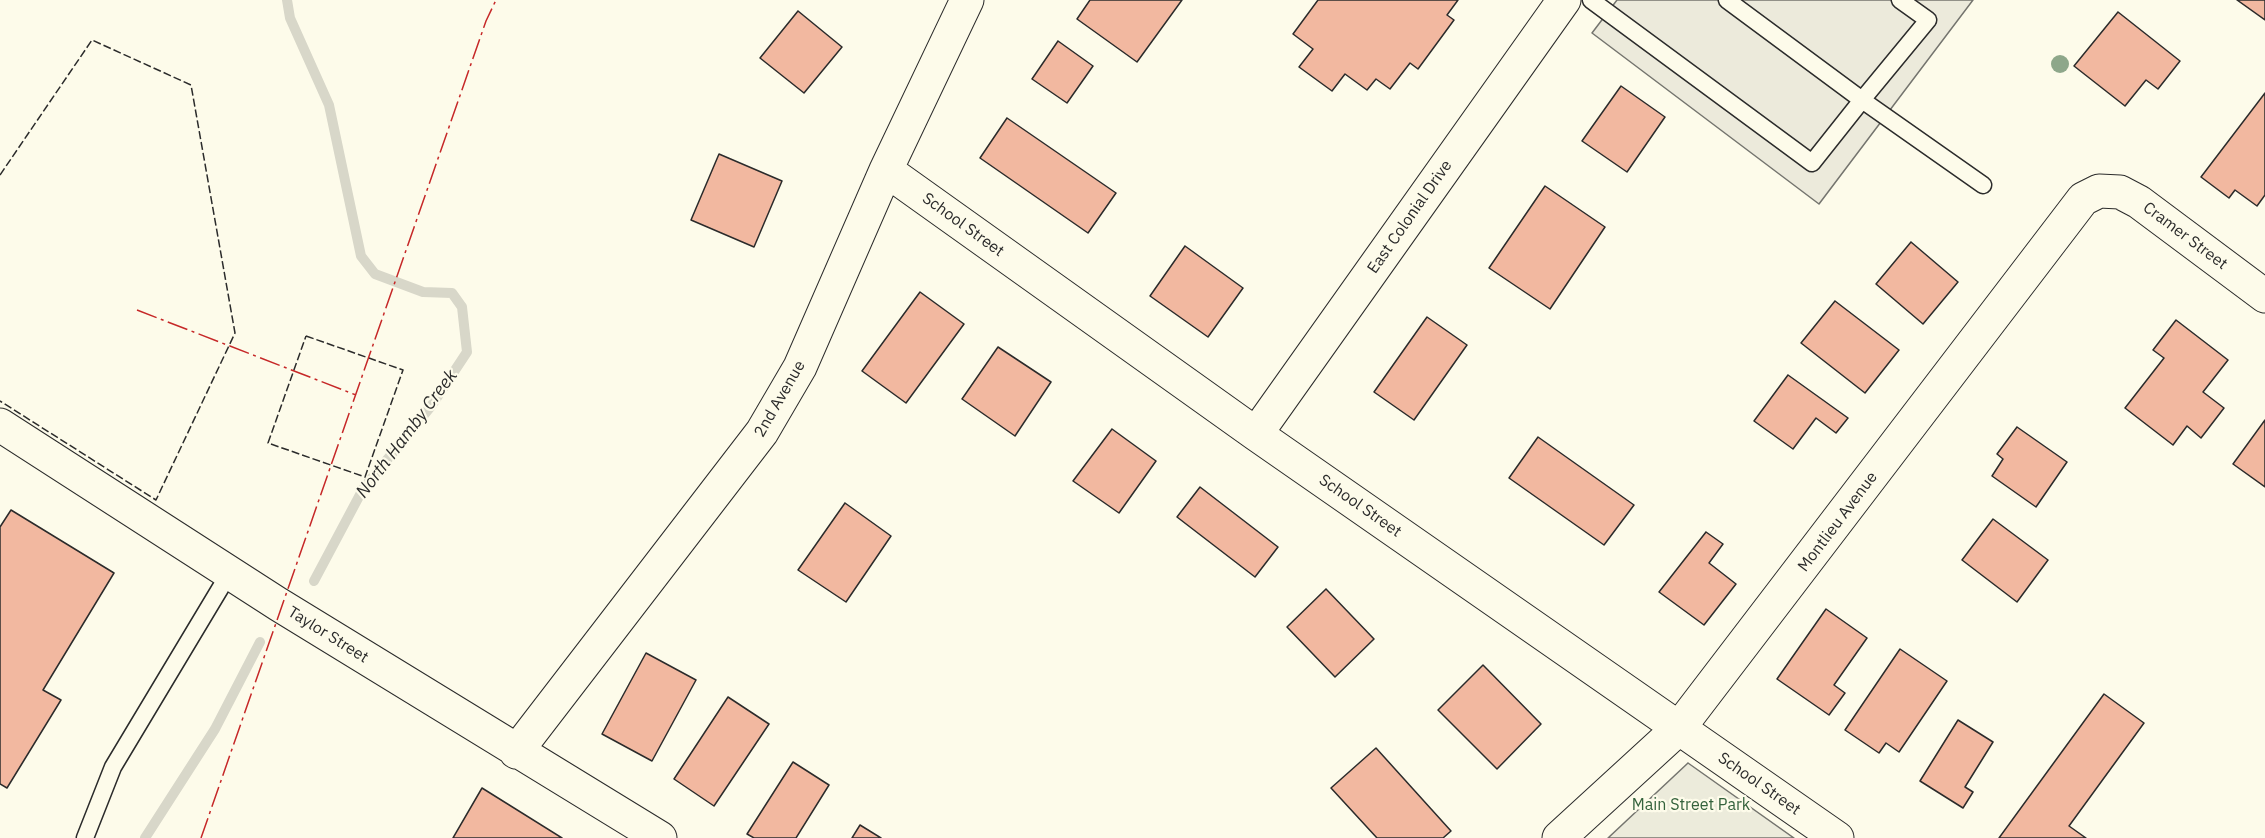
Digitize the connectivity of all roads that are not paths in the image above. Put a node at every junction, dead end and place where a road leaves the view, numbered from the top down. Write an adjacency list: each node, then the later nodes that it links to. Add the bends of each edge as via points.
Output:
1 (967, 0): 7 (street, 2nd Avenue)
2 (1564, 0): 12 (street, East Colonial Drive)
3 (1591, 0): 6 (lane, via 1812,163)
4 (1727, 0): 6 (lane)
5 (1900, 0): 6 (lane, via 1928,20)
6 (1862, 100): 8 (lane)
7 (886, 170): 12 (street, School Street); 15 (street, 2nd Avenue, via 800,367 762,432)
8 (1983, 185)
9 (2099, 191): 10 (street, Cramer Street, via 2121,192 2139,202); 14 (street, Montlieu Avenue, via 2083,199 2074,210)
10 (2265, 296)
11 (0, 425): 13 (street, Taylor Street)
12 (1256, 434): 14 (street, School Street)
13 (230, 572): 15 (street, Taylor Street); 16 (lane, via 113,766)
14 (1679, 728): 18 (street, Montlieu Avenue); 19 (street, School Street)
15 (516, 752): 17 (street, Taylor Street)
16 (85, 838)
17 (660, 838)
18 (1559, 838)
19 (1836, 838)

